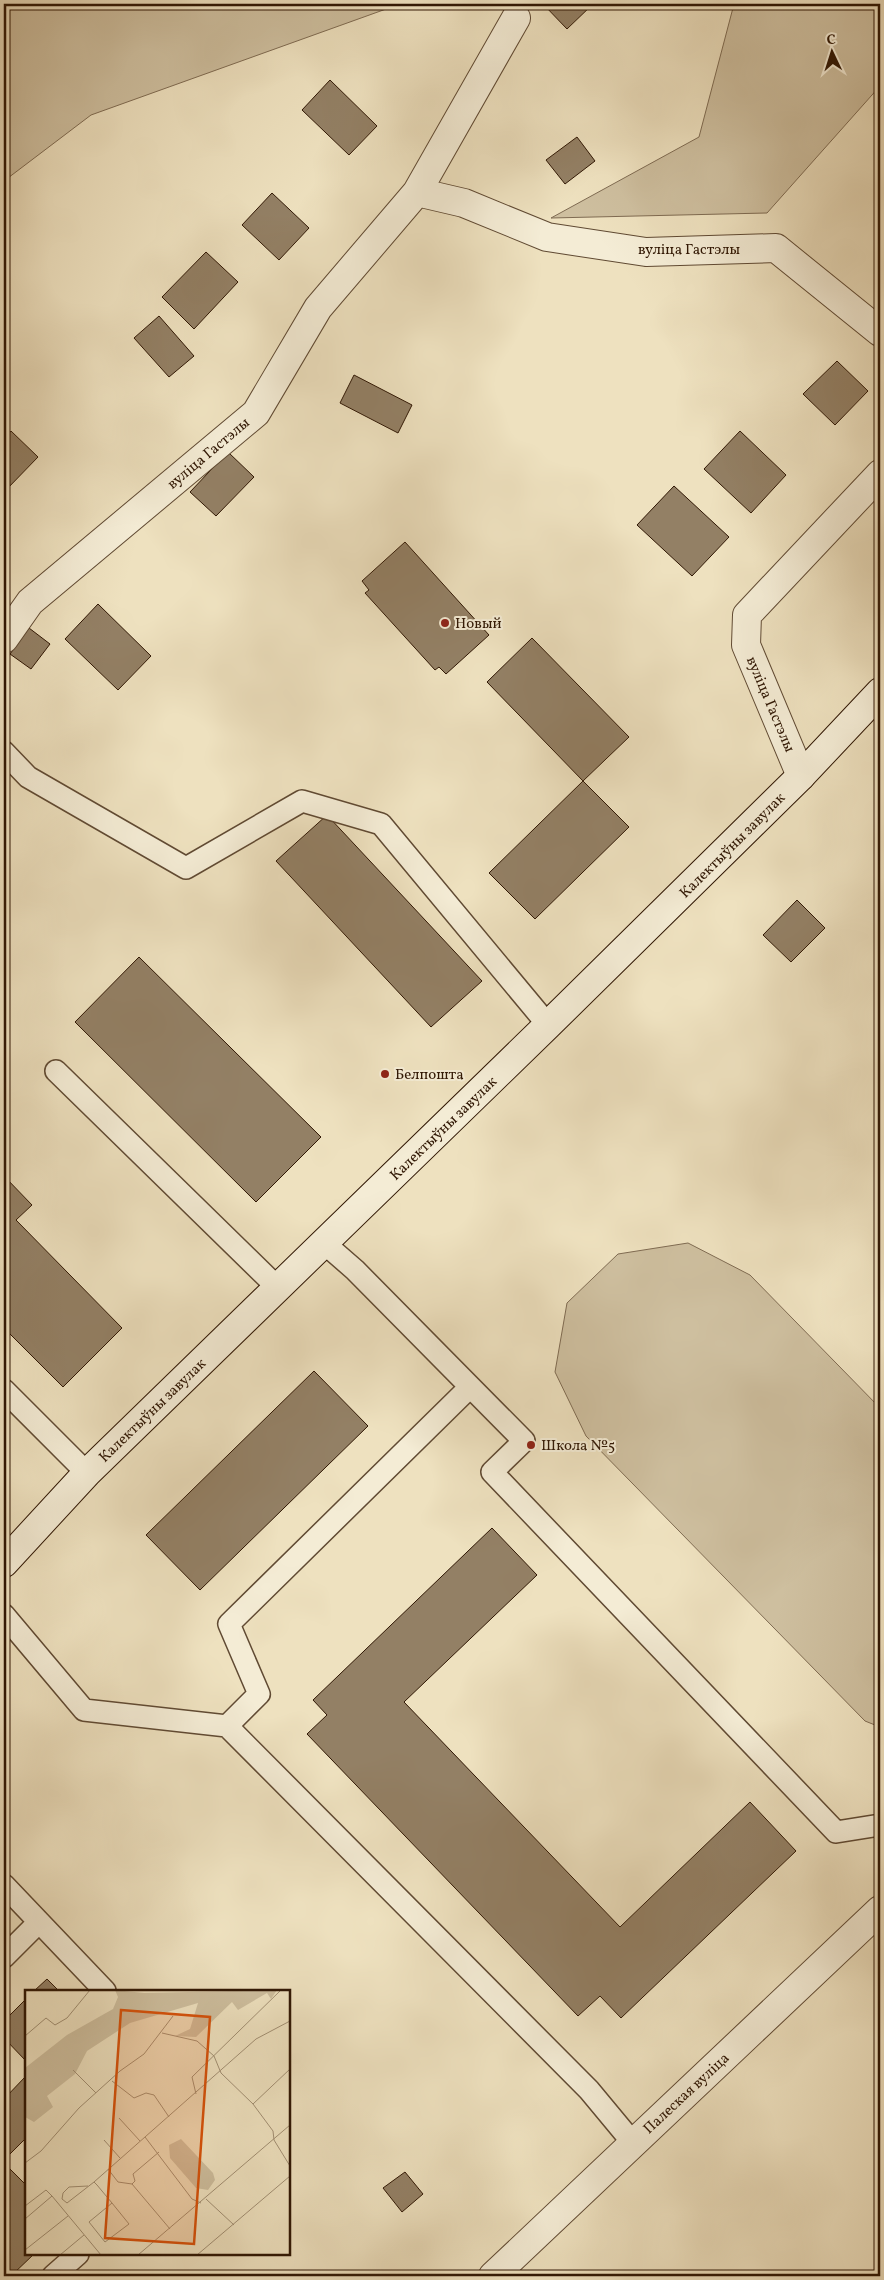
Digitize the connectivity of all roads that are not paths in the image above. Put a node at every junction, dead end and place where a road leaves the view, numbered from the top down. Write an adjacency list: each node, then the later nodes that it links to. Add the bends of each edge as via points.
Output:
1 (516, 18): 2 (street, вуліца Гастэлы)
2 (417, 192): 3 (street, вуліца Гастэлы, via 464,203 547,237 646,252 776,248); 5 (street, вуліца Гастэлы, via 318,308 256,413 30,602)
3 (880, 332)
4 (880, 474): 8 (street, вуліца Гастэлы, via 747,615 746,645)
5 (4, 639)
6 (880, 692): 8 (street, Калектыўны завулак)
7 (4, 752): 9 (lane, via 28,776 186,868 302,801 381,824)
8 (801, 776): 9 (street, Калектыўны завулак)
9 (548, 1026): 11 (street, Калектыўны завулак)
10 (56, 1071): 12 (lane)
11 (324, 1243): 12 (street, Калектыўны завулак); 13 (lane, via 355,1270)
12 (278, 1288): 15 (street, Калектыўны завулак)
13 (470, 1387): 18 (lane, via 229,1624 259,1694); 19 (lane, via 524,1441 492,1472 836,1832)
14 (4, 1390): 15 (lane)
15 (87, 1473): 16 (street, Калектыўны завулак)
16 (4, 1563)
17 (4, 1616): 18 (lane, via 84,1710)
18 (227, 1726): 25 (lane, via 589,2090)
19 (880, 1825)
20 (4, 1885): 22 (lane)
21 (880, 1910): 25 (street, Палеская вуліца)
22 (39, 1922): 23 (lane); 24 (lane)
23 (4, 1956)
24 (104, 1990)
25 (633, 2143): 28 (street, Палеская вуліца)
26 (77, 2255): 27 (lane)
27 (53, 2276)
28 (493, 2276)

